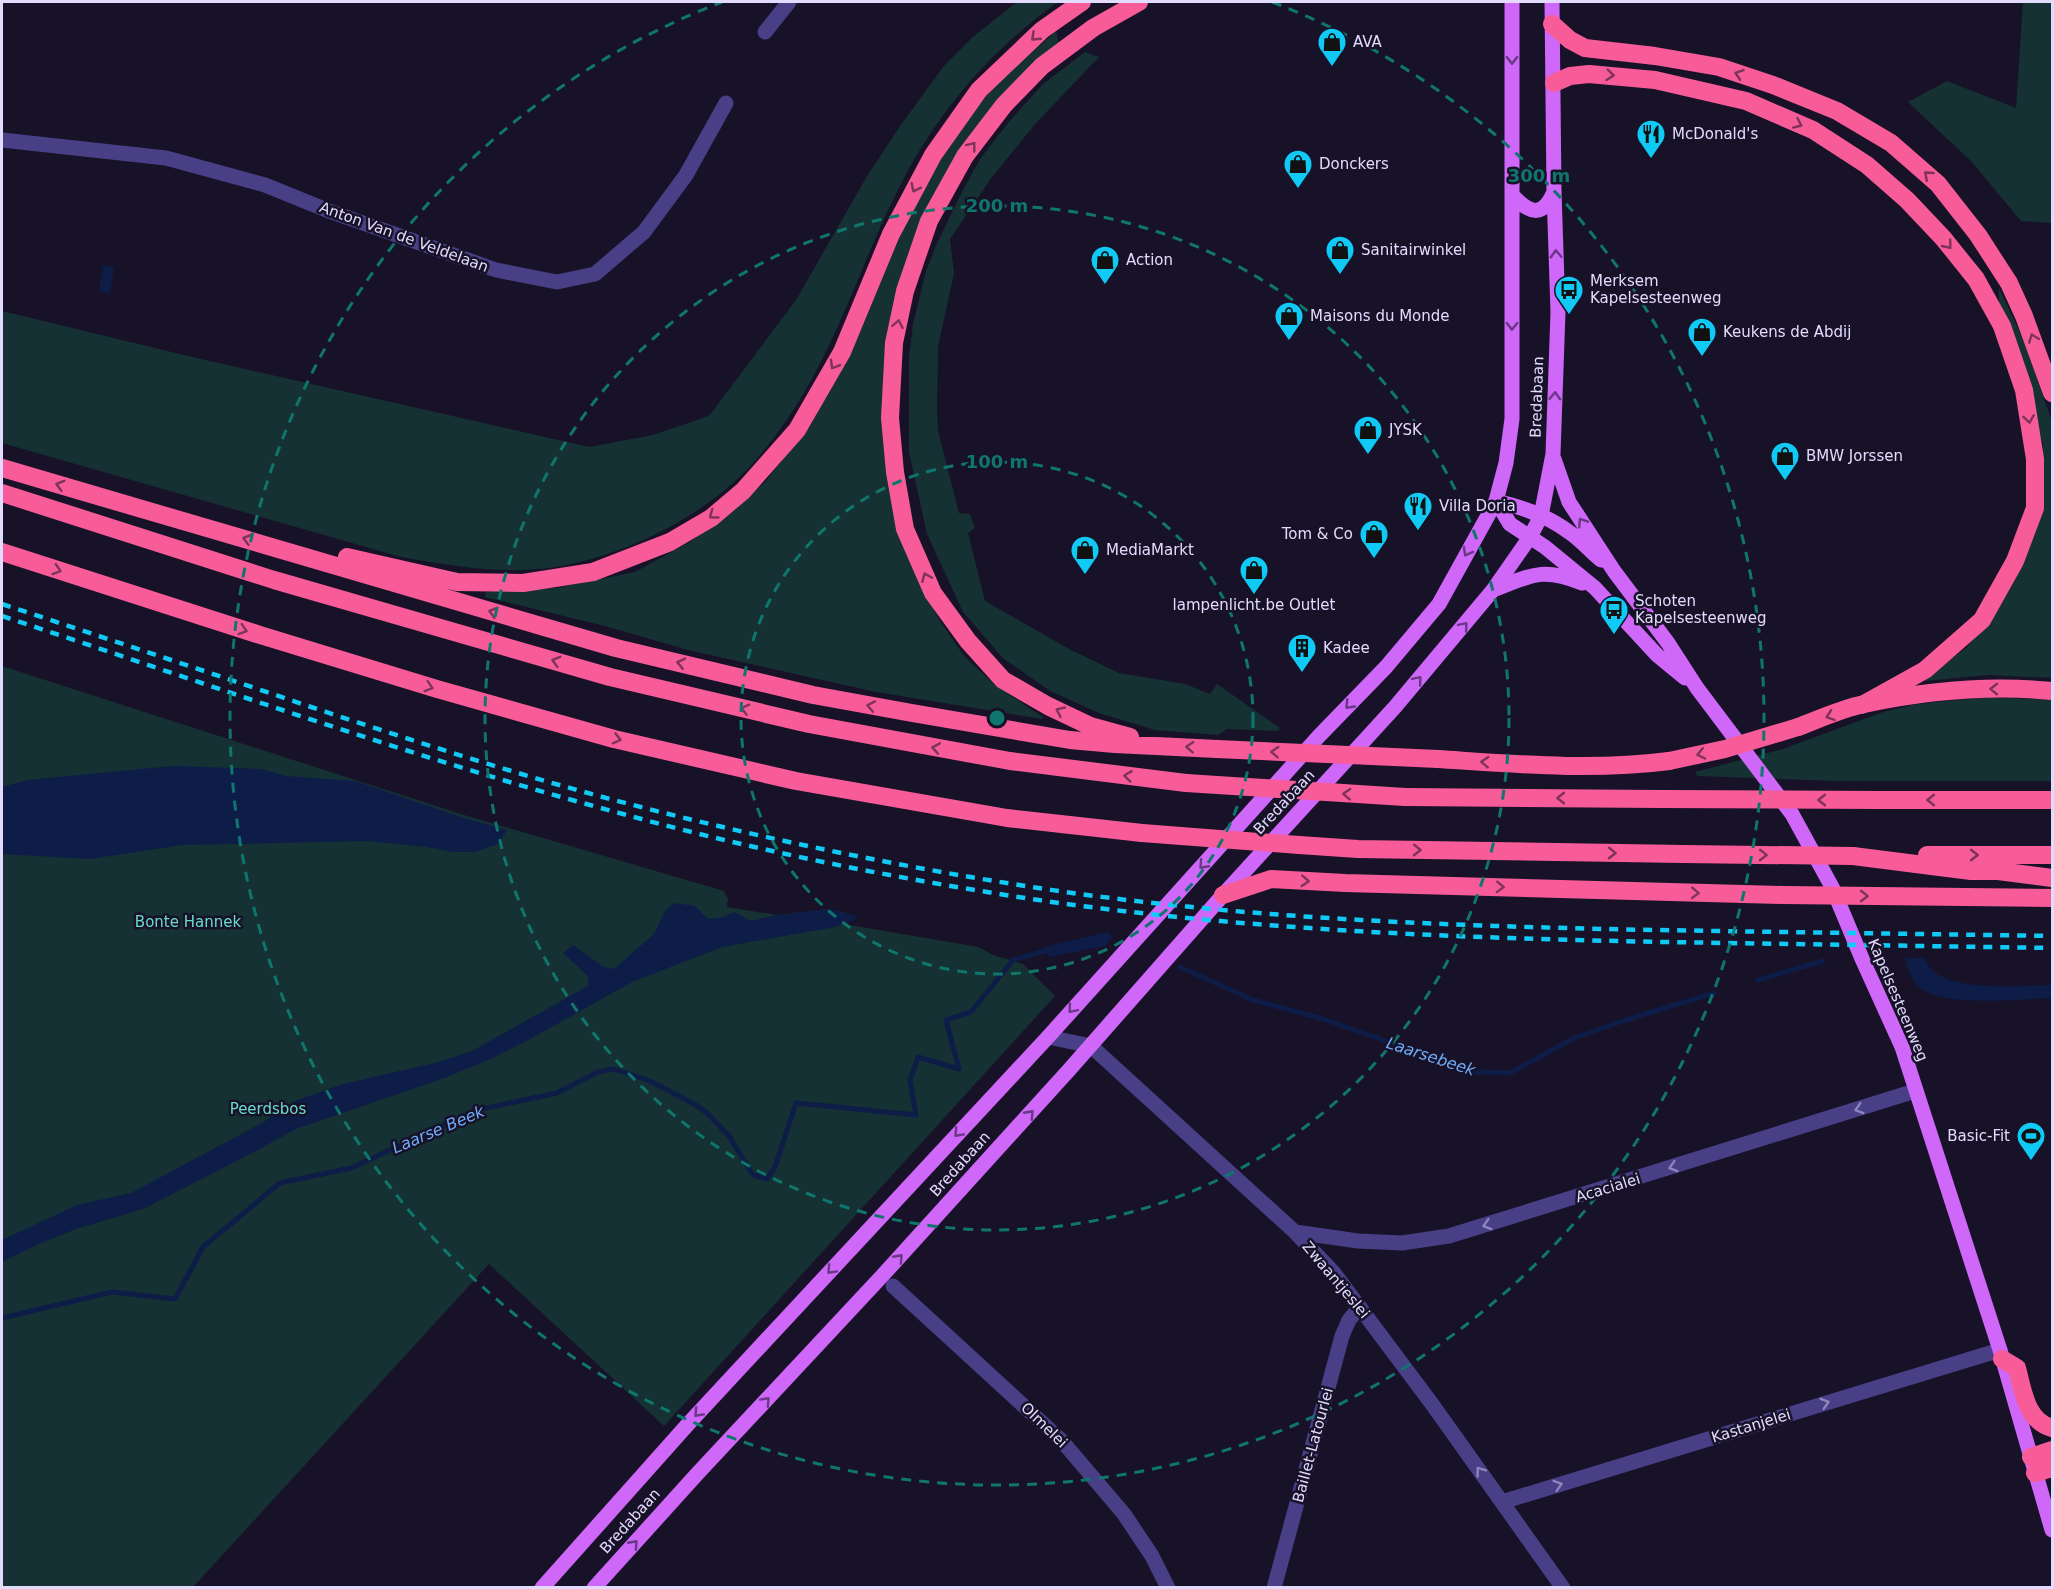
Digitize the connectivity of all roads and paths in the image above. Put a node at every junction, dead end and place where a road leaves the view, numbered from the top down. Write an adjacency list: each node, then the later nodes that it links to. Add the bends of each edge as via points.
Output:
1 (789, 2): 7 (street)
2 (1082, 2): 21 (highway, one-way to 21, via 1042,30 979,90 933,155 891,234 842,352 797,430 743,491 711,518 670,542 593,572 523,582 457,582 342,556)
3 (1139, 2): 29 (highway, one-way to 3, via 1090,726 1048,706 1004,680 968,641 933,593 905,529 891,418 894,343 905,291 929,221 964,156 1004,105 1042,66 1093,28)
4 (1512, 2): 12 (main road, Bredabaan, one-way to 12)
5 (1552, 2): 6 (main road, Bredabaan)
6 (1552, 24): 8 (main road, Bredabaan); 13 (highway, one-way to 6, via 2025,316 1978,235 1938,184 1891,144 1837,111 1773,85 1719,67 1585,48)
7 (765, 32)
8 (1554, 83): 11 (main road, Bredabaan); 27 (highway, one-way to 27, via 1589,74 1655,80 1746,101 1813,130 1867,165 1907,200 1976,279 2002,326 2024,390 2035,459 2035,508 2015,561 1982,620 1925,669)
9 (726, 103): 10 (street, Anton Van de Veldelaan, via 686,175 644,232 595,274 557,282 496,270 265,185 166,158)
10 (2, 140)
11 (1554, 192): 12 (main road, via 1542,209 1533,210 1525,209); 14 (main road, Bredabaan, one-way to 11, via 1558,312)
12 (1512, 195): 17 (main road, Bredabaan, one-way to 17, via 1512,419)
13 (2052, 393)
14 (1553, 454): 18 (main road, Bredabaan); 22 (main road, Kapelsesteenweg, one-way to 14, via 1569,502)
15 (2, 468): 21 (highway, one-way to 15)
16 (2, 493): 31 (highway, one-way to 16, bridge, via 1405,797 1186,783 1010,761 809,724 610,677 274,580)
17 (1496, 501): 18 (main road, Kapelsesteenweg); 19 (main road, Kapelsesteenweg, via 1510,524); 28 (main road, Bredabaan, one-way to 28, via 1439,604 1386,667)
18 (1541, 516): 19 (main road, Bredabaan); 22 (main road, Kapelsesteenweg, via 1571,533)
19 (1530, 537): 23 (main road, Kapelsesteenweg); 24 (main road, Bredabaan)
20 (2, 552): 33 (highway, one-way to 33, bridge, via 271,639 614,739 796,781 1007,818 1275,845 1358,849)
21 (303, 556): 29 (highway, one-way to 21, via 1070,740 813,695 616,648)
22 (1614, 571): 25 (main road, Kapelsesteenweg)
23 (1595, 588): 24 (main road, via 1563,575 1538,573); 25 (main road, Kapelsesteenweg, via 1657,655)
24 (1494, 590): 30 (main road, Bredabaan, one-way to 24)
25 (1697, 688): 39 (main road, Kapelsesteenweg, via 1792,814 1832,887 1902,1047)
26 (2052, 692): 27 (highway, one-way to 27, via 1984,689)
27 (1862, 705): 29 (highway, one-way to 29, bridge, via 1725,749 1632,766)
28 (1319, 736): 30 (street); 37 (main road, Bredabaan, one-way to 37)
29 (1164, 746)
30 (1347, 760): 35 (main road, Bredabaan)
31 (2052, 800)
32 (2052, 855): 33 (highway, one-way to 32)
33 (1853, 856): 34 (highway)
34 (2052, 878)
35 (1223, 895): 36 (highway, one-way to 36, bridge, via 1271,879 1784,895); 38 (main road, Bredabaan)
36 (2052, 898)
37 (1045, 1041): 38 (street); 49 (main road, Bredabaan, one-way to 49, via 689,1423)
38 (1090, 1046): 40 (street, Zwaantjeslei); 50 (main road, Bredabaan, one-way to 38)
39 (1915, 1091): 40 (street, Acacialei, one-way to 40, via 1449,1236 1402,1243); 43 (main road, Kapelsesteenweg)
40 (1295, 1232): 42 (street, Zwaantjeslei)
41 (893, 1286): 51 (street, Olmelei, via 1062,1441 1124,1514)
42 (1360, 1307): 47 (street, Zwaantjeslei, one-way to 42); 52 (street, Baillet-Latourlei, via 1342,1336)
43 (2001, 1354): 44 (highway, via 2017,1368 2029,1410 2038,1421); 46 (main road, Kapelsesteenweg); 47 (street, Kastanjelei, one-way to 43)
44 (2052, 1428)
45 (2052, 1450): 46 (highway)
46 (2040, 1466): 48 (main road, Kapelsesteenweg)
47 (1502, 1502): 53 (street, Zwaantjeslei)
48 (2052, 1530)
49 (542, 1587)
50 (594, 1587)
51 (1168, 1587)
52 (1274, 1587)
53 (1563, 1587)

